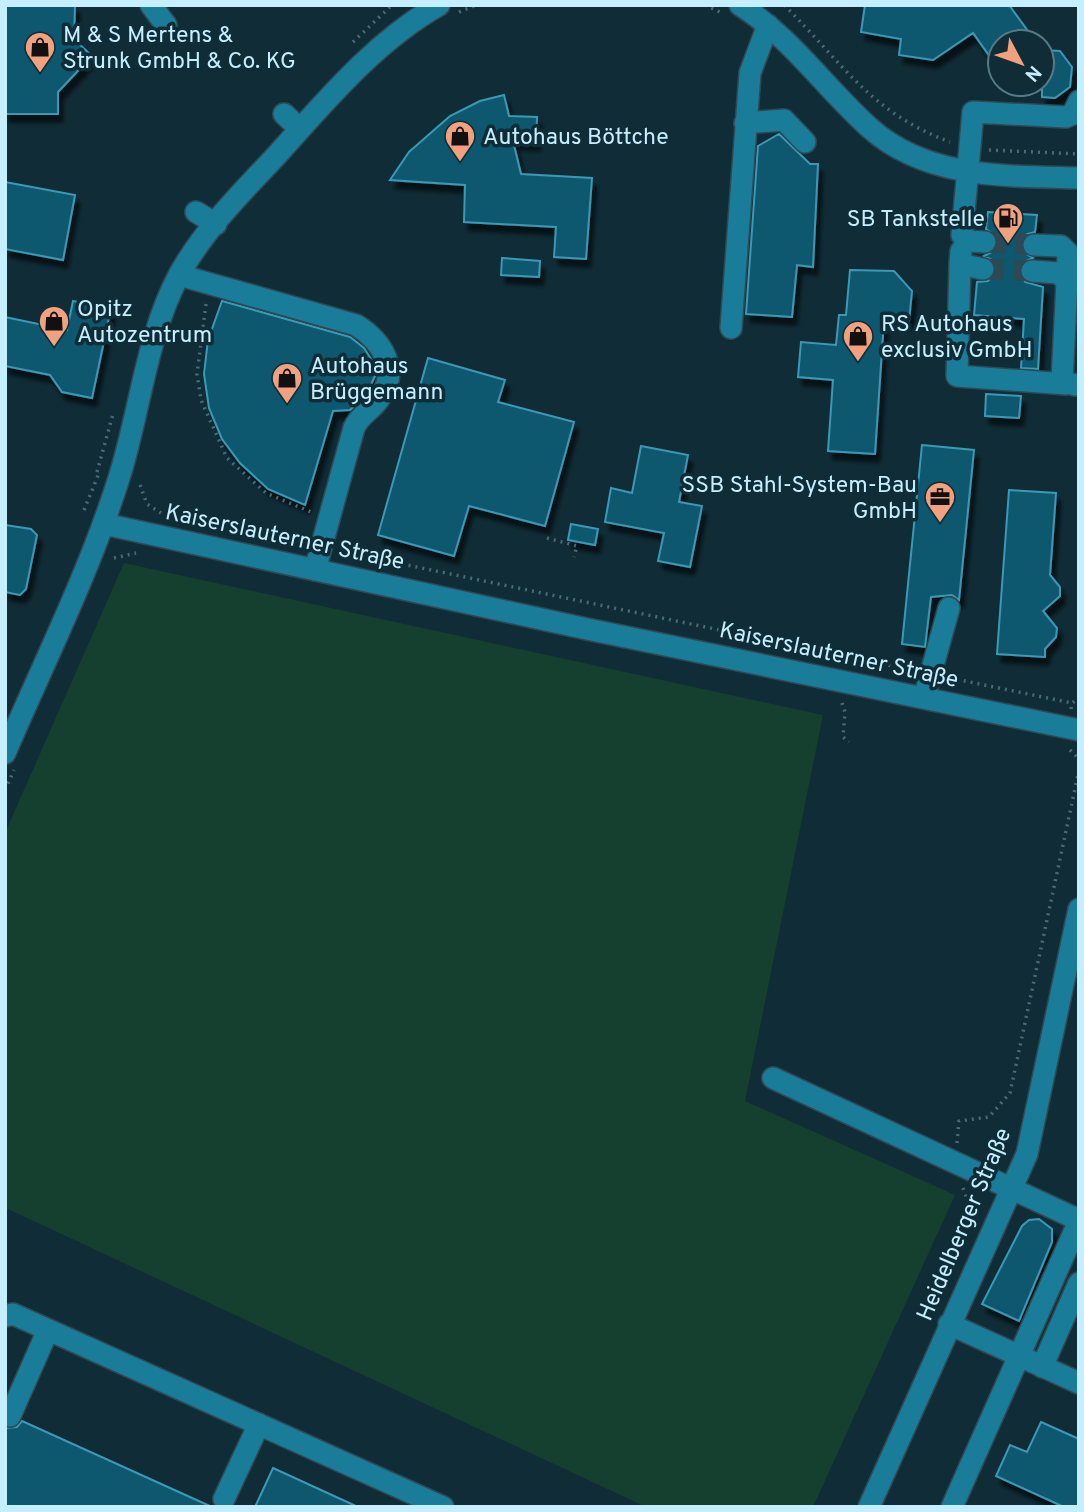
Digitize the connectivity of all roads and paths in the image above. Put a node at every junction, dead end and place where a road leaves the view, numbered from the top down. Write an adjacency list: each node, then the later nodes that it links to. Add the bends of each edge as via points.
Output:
1 (151, 5): 6 (street)
2 (477, 5): 5 (path)
3 (740, 5): 7 (street)
4 (784, 5): 13 (path, via 888,111 926,133)
5 (447, 9): 11 (street, via 388,40)
6 (166, 25)
7 (768, 25): 10 (street, via 750,73); 15 (street, via 872,130 897,148)
8 (1079, 101): 13 (street, via 1073,114 1066,117 973,112)
9 (284, 114): 11 (street)
10 (745, 123): 12 (street, via 784,120); 28 (street)
11 (300, 129): 18 (street)
12 (805, 142)
13 (969, 146): 14 (path); 15 (street)
14 (1079, 154)
15 (966, 173): 16 (street); 19 (street)
16 (1079, 178)
17 (196, 212): 18 (street)
18 (216, 224): 25 (street)
19 (962, 235): 20 (street, via 968,241); 22 (street)
20 (985, 242)
21 (1034, 244): 26 (street, via 1061,246 1068,253)
22 (960, 264): 23 (street); 29 (street, via 957,376)
23 (983, 269)
24 (1032, 271): 26 (street, via 1058,273)
25 (179, 275): 27 (street); 31 (street, via 157,331)
26 (1067, 281): 29 (street, via 1062,381)
27 (209, 285): 30 (path, via 197,374 201,400 227,458 266,493); 30 (street, via 356,325 373,335 384,350 387,385 379,400 359,416)
28 (731, 328)
29 (1072, 384)
30 (329, 519): 36 (street)
31 (104, 524): 36 (street, Kaiserslauterner Straße); 44 (street)
32 (547, 538): 34 (path, via 577,546)
33 (136, 553): 35 (path, via 115,556)
34 (574, 557)
35 (106, 565)
36 (315, 570): 38 (street, Kaiserslauterner Straße)
37 (949, 608): 38 (street)
38 (923, 698): 42 (street, Kaiserslauterner Straße)
39 (1079, 698): 41 (path)
40 (848, 700): 43 (path, via 835,697 844,706 843,737)
41 (1072, 703)
42 (1074, 729): 45 (path, via 1065,748)
43 (849, 741)
44 (11, 759): 47 (path)
45 (1079, 759)
46 (1079, 770): 50 (path, via 1010,1093 989,1117 959,1121)
47 (5, 790)
48 (1079, 909): 51 (street, Heidelberger Straße, via 1027,1154)
49 (773, 1079): 50 (street)
50 (959, 1165): 51 (street); 53 (path, via 961,1185)
51 (1012, 1188): 52 (street); 56 (street, Heidelberger Straße)
52 (1079, 1221): 58 (street)
53 (976, 1224)
54 (1079, 1283): 59 (street)
55 (5, 1316): 57 (street, via 13,1314)
56 (949, 1324): 58 (street); 65 (street, Heidelberger Straße)
57 (48, 1330): 61 (street); 62 (street)
58 (1020, 1357): 59 (street); 66 (street)
59 (1042, 1367): 60 (street)
60 (1079, 1383)
61 (10, 1416)
62 (259, 1424): 63 (street); 64 (street)
63 (224, 1499)
64 (443, 1507)
65 (869, 1507)
66 (952, 1507)

